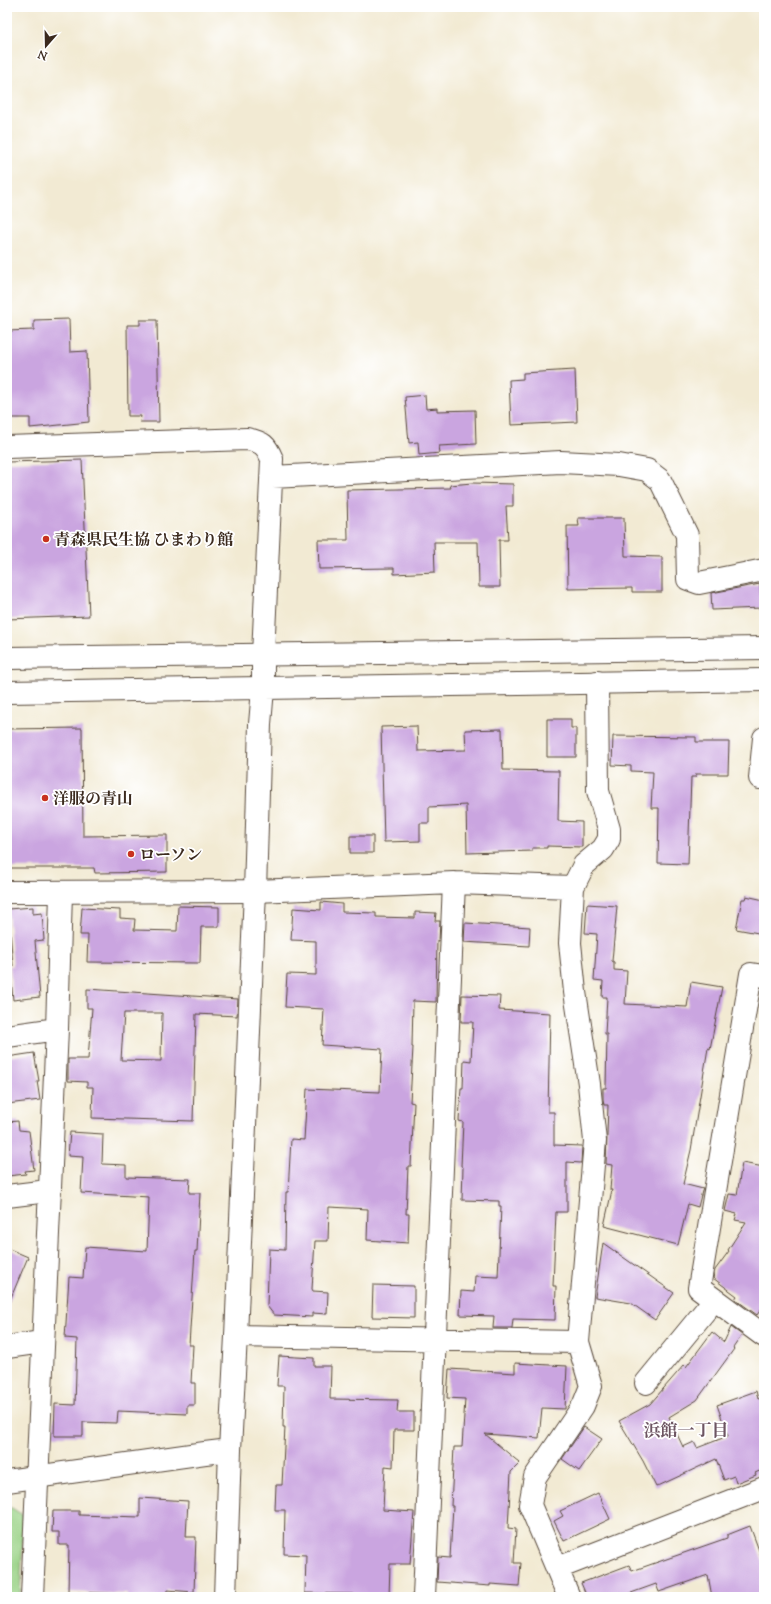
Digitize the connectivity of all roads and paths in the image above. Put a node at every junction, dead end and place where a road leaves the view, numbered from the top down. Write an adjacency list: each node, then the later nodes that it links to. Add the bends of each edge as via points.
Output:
1 (7, 448): 2 (street, via 247,439 259,441 267,447 272,459)
2 (272, 477): 3 (street, via 561,462 619,465 647,470 660,480 687,535 688,579 699,583); 5 (street)
3 (764, 570)
4 (764, 648): 5 (street)
5 (263, 655): 6 (street); 9 (street)
6 (7, 658)
7 (764, 680): 8 (street)
8 (597, 682): 9 (street); 14 (street, via 598,791 609,829 609,839 603,849 584,865)
9 (263, 688): 10 (street); 15 (street)
10 (7, 692)
11 (764, 738): 12 (street, via 760,778)
12 (764, 778)
13 (454, 883): 14 (street); 15 (street); 26 (street)
14 (573, 887): 28 (street, via 570,942 575,992 590,1084 595,1141)
15 (255, 891): 17 (street); 24 (street)
16 (7, 892): 17 (street)
17 (61, 893): 19 (street)
18 (764, 976): 23 (street, via 751,974 699,1288)
19 (57, 1029): 20 (street); 21 (street)
20 (7, 1036)
21 (48, 1191): 22 (street); 27 (street)
22 (7, 1196)
23 (714, 1300): 25 (street); 30 (street)
24 (236, 1336): 26 (street); 31 (street)
25 (764, 1336)
26 (435, 1339): 28 (street); 38 (street)
27 (42, 1342): 29 (street); 32 (street)
28 (578, 1342): 35 (street, via 591,1386 583,1406 534,1477 530,1505)
29 (7, 1347)
30 (646, 1383)
31 (230, 1450): 32 (street); 37 (street)
32 (36, 1477): 33 (street); 36 (street)
33 (7, 1481)
34 (764, 1488): 35 (street)
35 (558, 1568): 39 (street)
36 (32, 1597)
37 (225, 1597)
38 (424, 1597)
39 (569, 1597)

